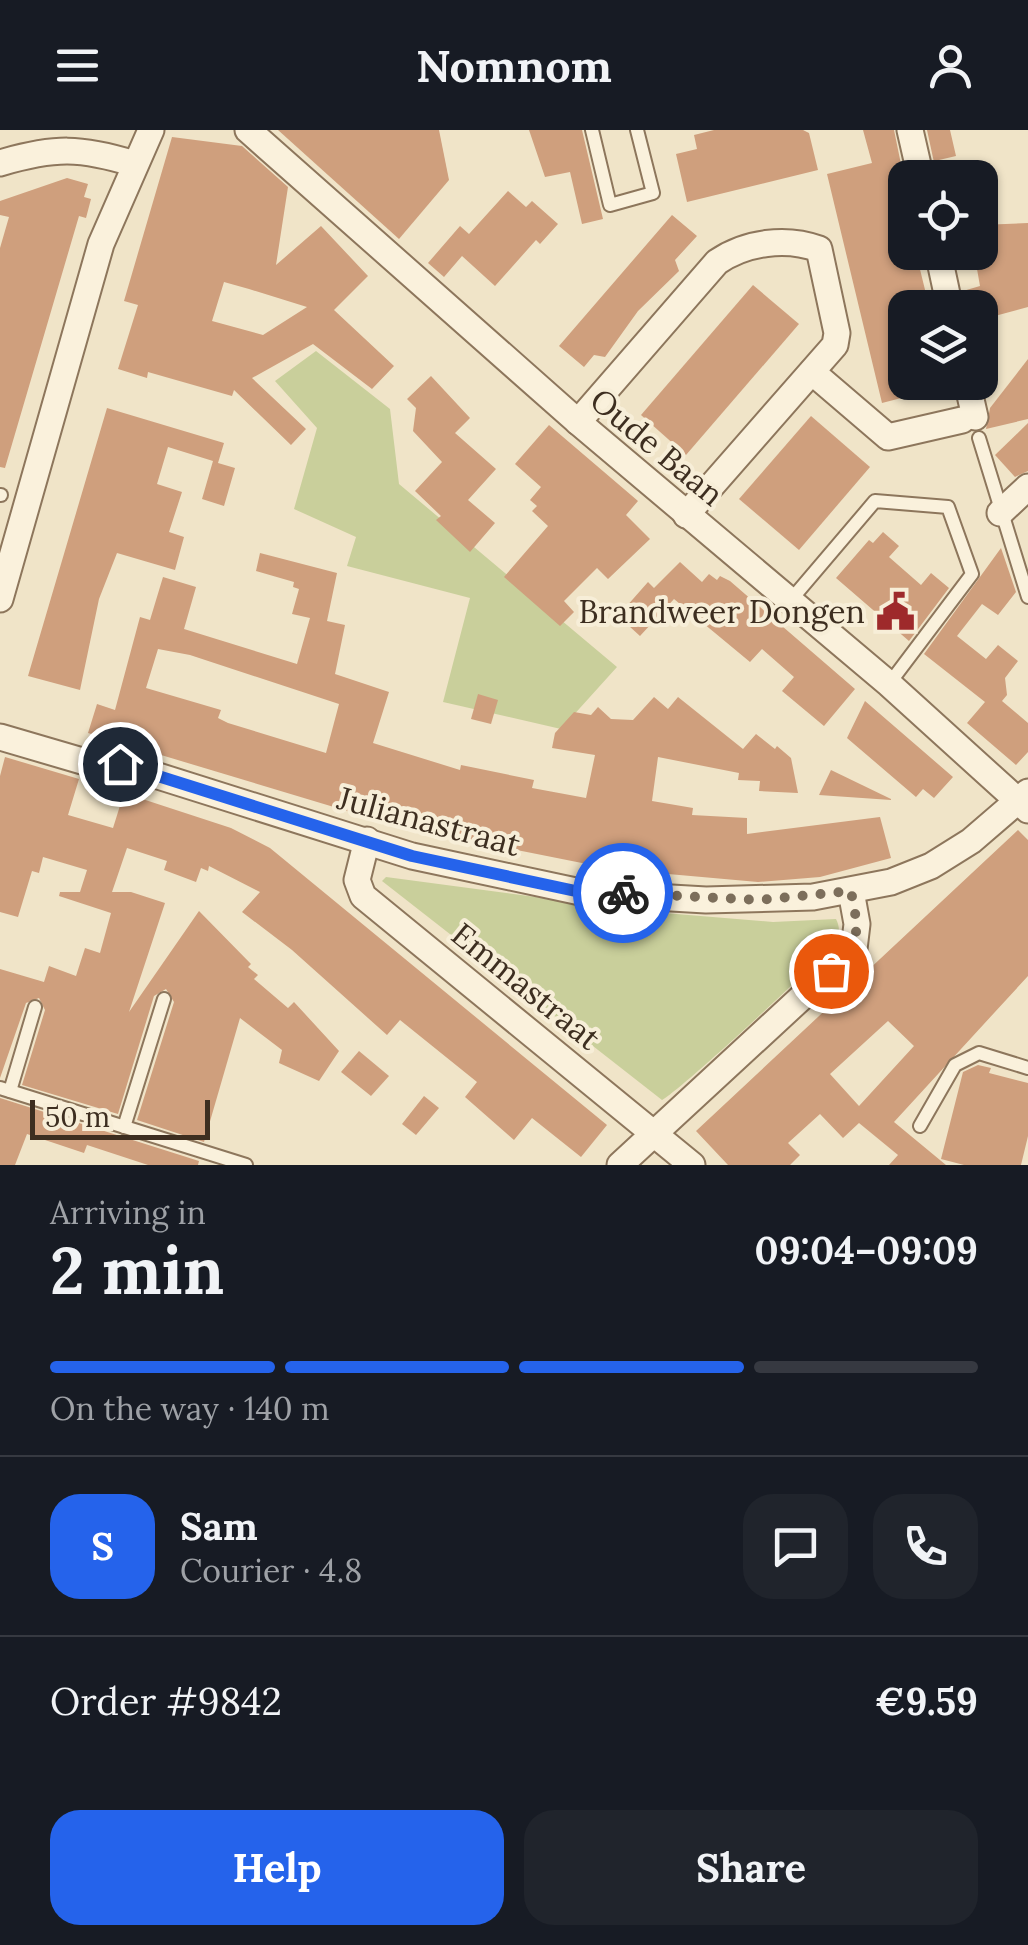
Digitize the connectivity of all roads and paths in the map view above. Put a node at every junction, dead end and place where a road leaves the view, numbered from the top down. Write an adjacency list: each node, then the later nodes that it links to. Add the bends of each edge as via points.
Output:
1 (151, 130): 8 (street)
2 (248, 130): 11 (street, Oude Baan)
3 (592, 130): 4 (lane, via 610,204 654,193)
4 (637, 130)
5 (910, 130): 6 (street)
6 (917, 160)
7 (0, 163): 8 (street, via 52,148)
8 (136, 164): 17 (street, via 101,244)
9 (812, 372): 11 (street, via 837,333 819,249 793,239 732,252 717,262); 12 (street, via 888,437); 15 (street)
10 (969, 400): 12 (street)
11 (578, 422): 15 (street, Oude Baan)
12 (972, 425): 14 (lane)
13 (1028, 487): 14 (street)
14 (1000, 513): 16 (lane)
15 (686, 515): 18 (street, Oude Baan)
16 (1028, 597)
17 (0, 599)
18 (790, 601): 19 (street, Oude Baan); 19 (lane, via 875,501 948,506 972,574)
19 (889, 684): 21 (street, Oude Baan)
20 (0, 737): 22 (street, Julianastraat, via 82,761 120,764)
21 (1025, 801): 23 (street, Julianastraat, via 930,866)
22 (366, 840): 23 (street, Julianastraat, via 585,893 759,900); 30 (street, Emmastraat, via 357,880 363,896)
23 (851, 891): 30 (street, via 854,948)
24 (164, 999): 29 (lane)
25 (35, 1007): 27 (lane)
26 (1028, 1068): 28 (lane, via 979,1053 955,1065)
27 (5, 1089): 29 (lane)
28 (920, 1126)
29 (124, 1127): 31 (lane)
30 (654, 1133): 32 (street); 33 (street, Emmastraat)
31 (246, 1165)
32 (620, 1165)
33 (692, 1165)

